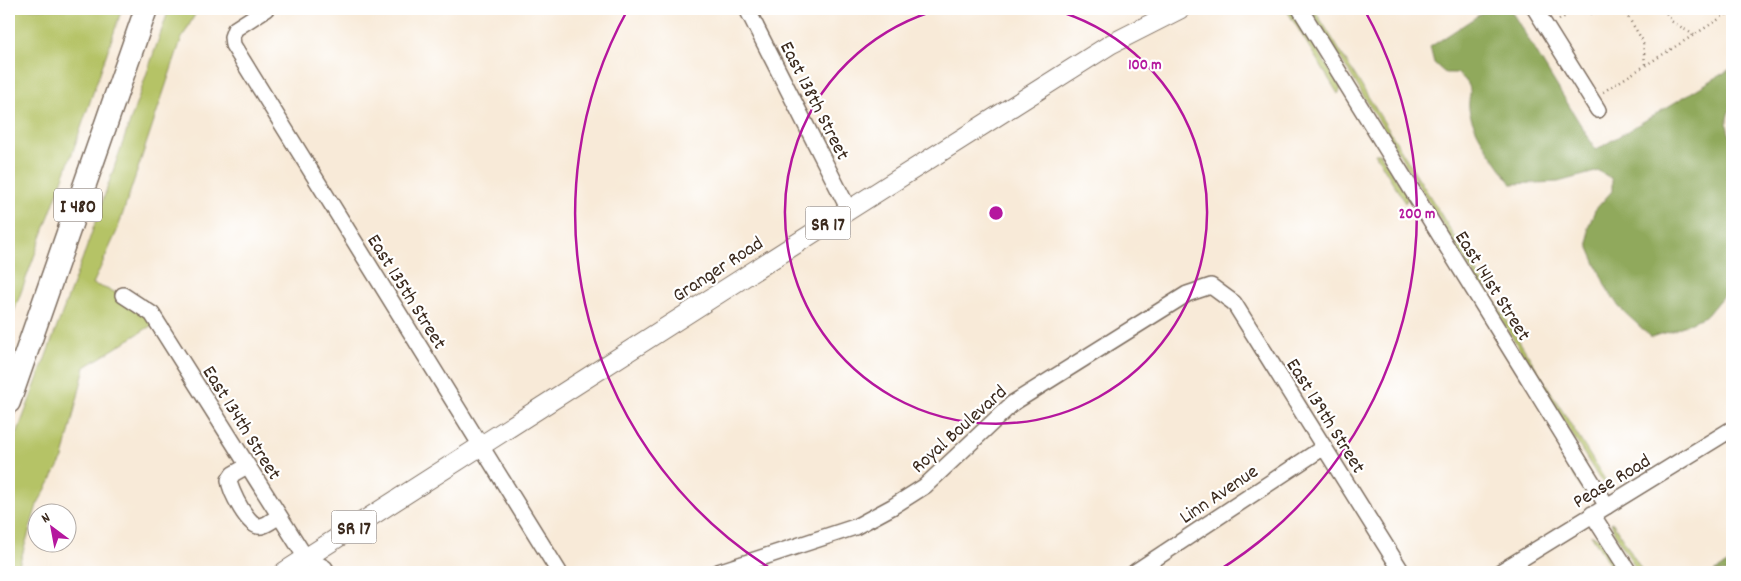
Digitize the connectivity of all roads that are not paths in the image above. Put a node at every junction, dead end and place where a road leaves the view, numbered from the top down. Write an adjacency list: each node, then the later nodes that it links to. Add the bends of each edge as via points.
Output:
1 (146, 9): 11 (highway, I 480)
2 (266, 9): 13 (street, East 135th Street, via 235,29 233,45)
3 (747, 9): 8 (street, East 138th Street)
4 (1180, 9): 8 (main road, Granger Road / SR 17, via 1111,44)
5 (1300, 9): 16 (street, East 141st Street)
6 (1535, 9): 7 (street)
7 (1594, 105)
8 (849, 210): 13 (main road, Granger Road / SR 17)
9 (1211, 286): 14 (street, East 139th Street, via 1234,303); 24 (street, Royal Boulevard, via 1187,294 1013,403 925,486 892,507 855,527)
10 (124, 295): 15 (street, East 134th Street, via 152,314)
11 (9, 402)
12 (1732, 429): 16 (street, Pease Road)
13 (481, 447): 19 (main road, Granger Road / SR 17); 23 (street, East 135th Street)
14 (1324, 447): 25 (street, Linn Avenue); 26 (street, East 139th Street)
15 (248, 466): 18 (street, East 134th Street); 18 (street, via 233,474 229,487 249,521 255,526 262,526)
16 (1607, 506): 17 (street, Pease Road)
17 (1592, 514): 20 (street, Pease Road); 27 (street)
18 (279, 516): 19 (street, East 134th Street)
19 (306, 558): 21 (main road, Granger Road / SR 17); 22 (street, East 134th Street)
20 (1506, 568)
21 (284, 572)
22 (327, 572)
23 (559, 572)
24 (718, 572)
25 (1135, 572)
26 (1402, 572)
27 (1629, 572)

